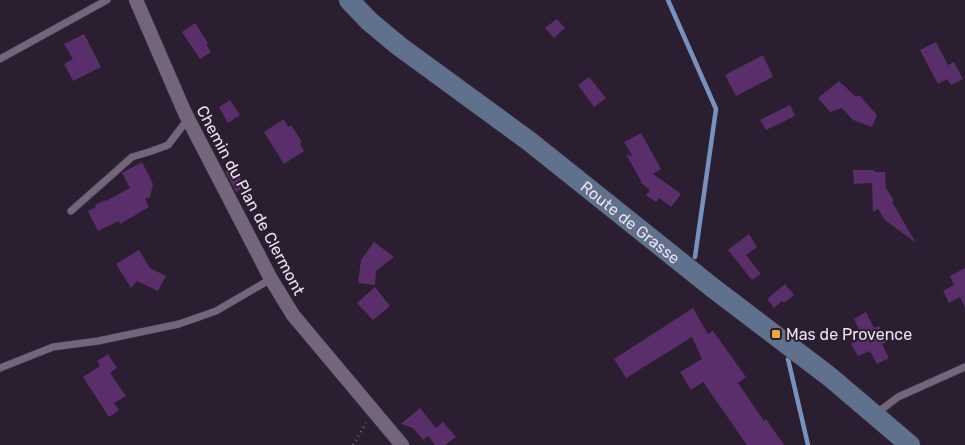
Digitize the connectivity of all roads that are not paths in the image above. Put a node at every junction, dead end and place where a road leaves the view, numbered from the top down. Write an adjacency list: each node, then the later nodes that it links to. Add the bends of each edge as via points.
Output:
1 (107, 0): 4 (lane)
2 (136, 0): 5 (street, Chemin du Plan de Clermont)
3 (349, 0): 10 (street, Route de Grasse, via 399,46 529,141)
4 (0, 59)
5 (188, 118): 6 (lane, via 168,144 132,157); 7 (street, Chemin du Plan de Clermont)
6 (71, 211)
7 (270, 279): 9 (lane, via 216,311 179,324 53,347); 11 (street, Chemin du Plan de Clermont, via 299,322)
8 (965, 367): 10 (lane, via 898,398)
9 (0, 368)
10 (875, 415): 12 (street, Route de Grasse)
11 (402, 445)
12 (910, 445)

